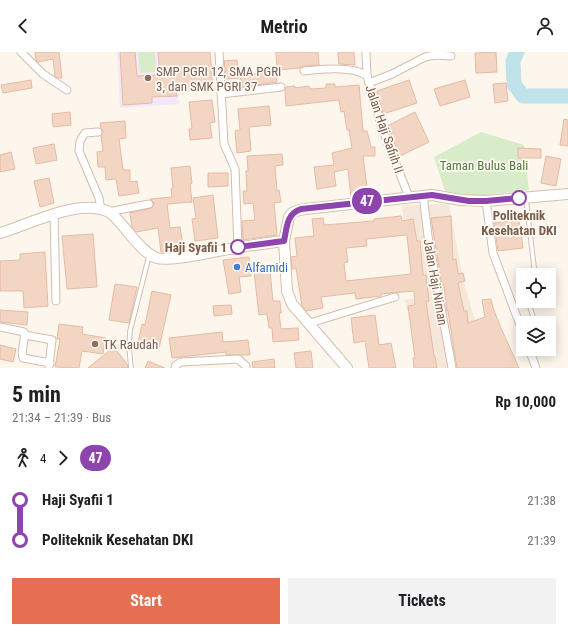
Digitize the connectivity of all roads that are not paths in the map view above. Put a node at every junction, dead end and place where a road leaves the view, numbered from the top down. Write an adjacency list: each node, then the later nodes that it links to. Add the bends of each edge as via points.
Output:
1 (21, 52): 8 (street, via 43,74)
2 (219, 52): 9 (street)
3 (366, 52): 6 (street)
4 (451, 56): 6 (street, via 425,57 392,74)
5 (304, 71): 6 (street, Jalan Haji Safiih II, via 343,70 363,73)
6 (368, 79): 13 (street, Jalan Haji Safiih II, via 382,128)
7 (281, 87): 9 (street)
8 (67, 90)
9 (221, 94): 21 (street, via 224,144 235,168)
10 (98, 132): 17 (street, via 85,133 80,141 79,151)
11 (568, 194): 14 (street)
12 (423, 195): 13 (street); 15 (street); 36 (street, Jalan Haji Niman)
13 (409, 196): 20 (street, via 296,211 290,217)
14 (526, 197): 15 (street); 23 (lane)
15 (486, 201): 26 (street, via 493,253)
16 (149, 204): 17 (street)
17 (104, 211): 18 (street, via 85,208); 22 (street, via 114,215)
18 (54, 214): 19 (street); 25 (street)
19 (0, 233)
20 (284, 241): 21 (street); 27 (street, via 287,291 292,304)
21 (238, 247): 22 (street, via 167,259)
22 (150, 254): 32 (lane, via 130,331)
23 (534, 268)
24 (395, 297): 27 (street)
25 (56, 301)
26 (517, 316)
27 (310, 323): 35 (street)
28 (0, 327): 29 (street, via 22,331)
29 (25, 336): 31 (street, via 21,354 23,358); 31 (street, via 52,340)
30 (532, 356): 37 (street)
31 (49, 366)
32 (131, 368)
33 (175, 368): 34 (street, via 182,362 238,359)
34 (246, 368)
35 (347, 368)
36 (452, 368)
37 (536, 368)

